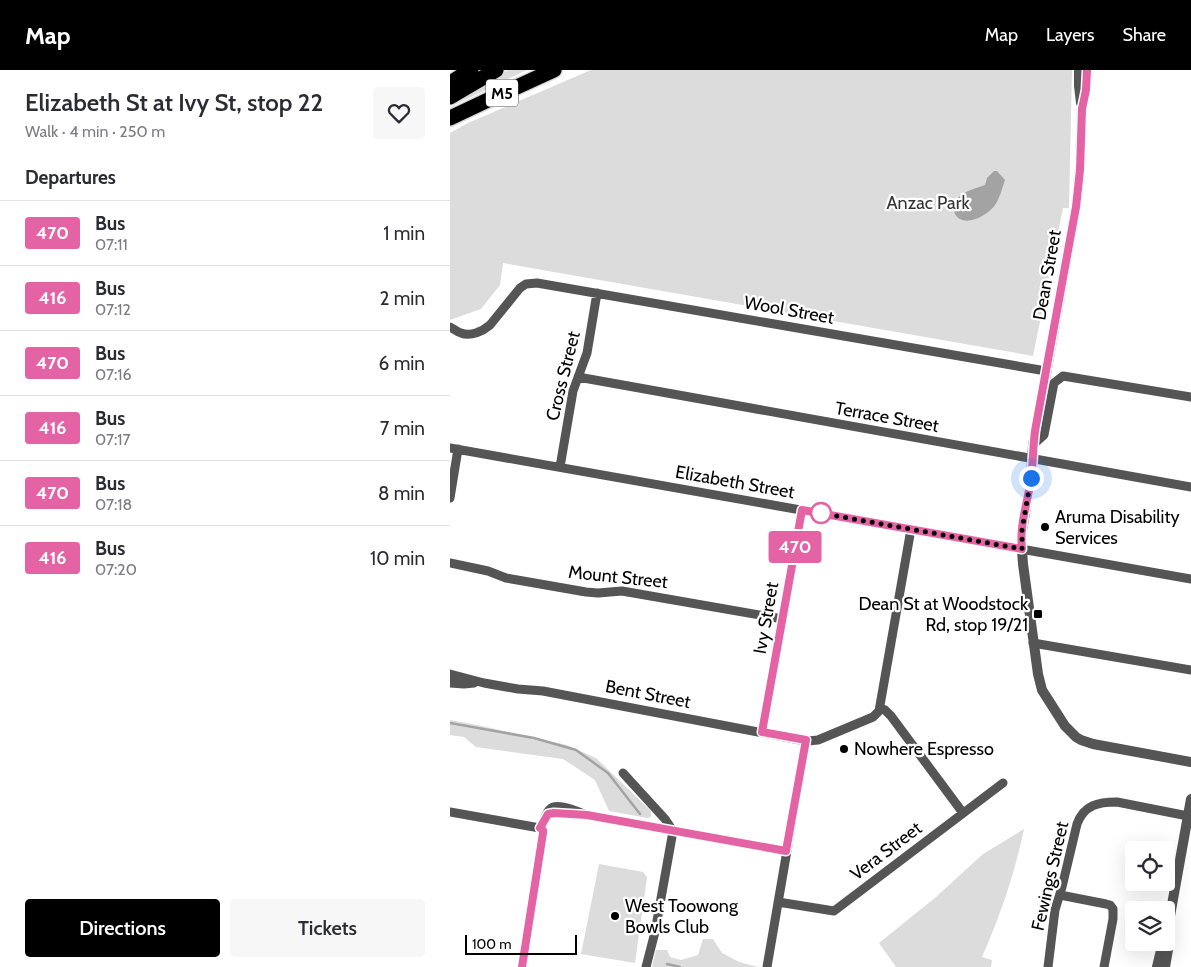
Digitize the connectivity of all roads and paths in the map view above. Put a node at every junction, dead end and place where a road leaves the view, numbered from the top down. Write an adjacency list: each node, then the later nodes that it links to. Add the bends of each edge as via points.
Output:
1 (471, 70): 6 (highway, M5)
2 (496, 70): 7 (highway, M5)
3 (554, 70): 9 (highway, M5)
4 (1079, 70): 8 (street, Dean Street)
5 (1087, 70): 8 (street, Dean Street)
6 (450, 83)
7 (450, 97)
8 (1082, 109): 12 (street, Dean Street, via 1076,207)
9 (450, 118)
10 (597, 293): 11 (street, Wool Street, via 526,284 485,329 470,335); 12 (street, Wool Street); 13 (street, Cross Street, via 587,353)
11 (450, 327)
12 (1046, 371): 15 (street, Dean Street)
13 (578, 377): 17 (street, Terrace Street); 18 (street, Cross Street)
14 (1191, 397): 15 (street, Dean Street, via 1063,376 1054,383 1044,435)
15 (1033, 445): 17 (street, Dean Street)
16 (454, 448): 18 (street, Elizabeth Street); 20 (street)
17 (1032, 459): 19 (street, Terrace Street); 23 (street, Dean Street)
18 (560, 467): 21 (street, Elizabeth Street)
19 (1191, 487)
20 (450, 498)
21 (802, 510): 22 (street, Elizabeth Street); 26 (street, Ivy Street)
22 (912, 529): 23 (street, Elizabeth Street); 32 (street)
23 (1022, 549): 25 (street, Elizabeth Street); 27 (street, Dean Street)
24 (450, 563): 26 (street, Mount Street, via 506,578 586,592 622,591)
25 (1191, 579)
26 (783, 619): 33 (street, Ivy Street)
27 (1033, 643): 28 (street); 35 (street, Dean Street, via 1042,690 1076,737 1093,744)
28 (1191, 670)
29 (450, 674): 31 (street, Bent Street)
30 (450, 683): 31 (street, Bent Street)
31 (484, 683): 33 (street, Bent Street)
32 (880, 708): 34 (street, via 875,716 821,738); 40 (street, via 891,716)
33 (762, 732): 34 (street, Bent Street)
34 (806, 740): 44 (street)
35 (1191, 762)
36 (623, 773): 43 (street)
37 (1003, 783): 40 (street, Vera Street)
38 (1191, 799): 41 (street)
39 (450, 812): 42 (street)
40 (963, 813): 47 (street, Vera Street, via 834,911)
41 (1188, 816): 45 (street, Fewings Street, via 1117,802 1091,806 1079,818); 46 (street)
42 (540, 828): 43 (street, via 546,816 552,813 587,815); 50 (street, via 543,833)
43 (673, 831): 44 (street); 51 (street)
44 (786, 851): 47 (street)
45 (1060, 895): 53 (street, Fewings Street, via 1054,914); 54 (street, via 1106,904 1113,909)
46 (1172, 901)
47 (778, 902): 52 (street)
48 (1161, 951): 55 (street)
49 (1168, 951): 56 (street)
50 (522, 967)
51 (646, 967)
52 (767, 967)
53 (1048, 967)
54 (1104, 967)
55 (1157, 967)
56 (1165, 967)

